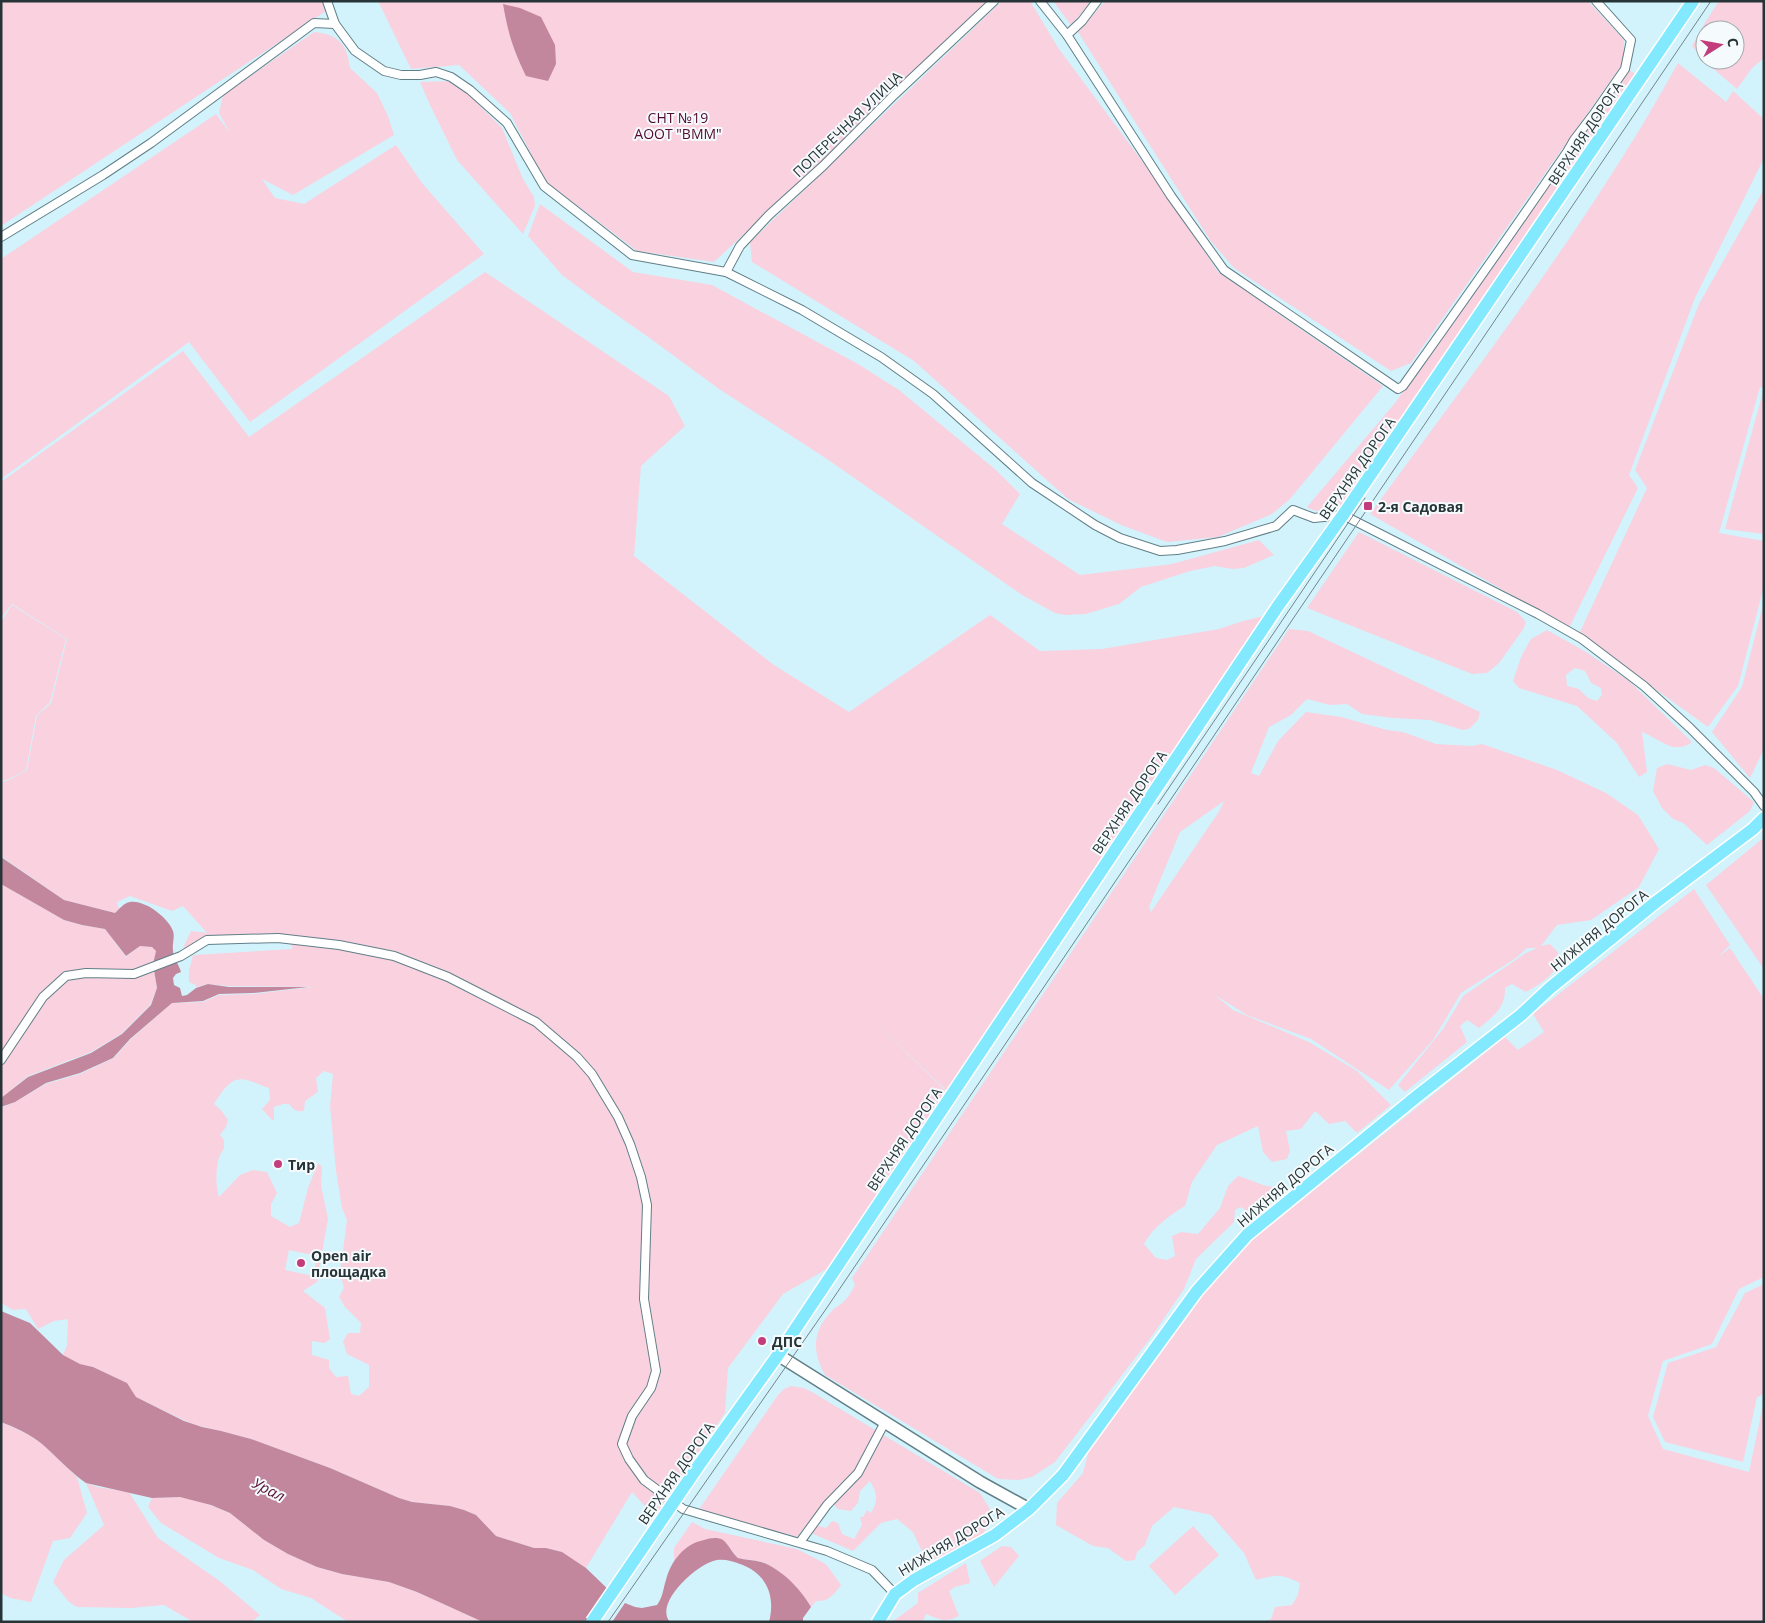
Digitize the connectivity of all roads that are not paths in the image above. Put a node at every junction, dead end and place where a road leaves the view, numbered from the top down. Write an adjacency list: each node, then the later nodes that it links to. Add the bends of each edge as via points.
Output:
1 (327, 1): 7 (street)
2 (994, 1): 10 (street, ПОПЕРЕЧНАЯ УЛИЦА, via 769,215 740,246)
3 (1040, 1): 8 (street)
4 (1097, 1): 8 (street)
5 (1596, 1): 8 (street, via 1632,40 1625,69 1476,284 1398,389 1224,270)
6 (1693, 1): 11 (main road, ВЕРХНЯЯ ДОРОГА)
7 (335, 24): 9 (street, via 314,22 151,143); 10 (street, via 355,51 384,71 411,75 436,72 470,90 507,123 544,186 632,255)
8 (1067, 34)
9 (1, 237)
10 (726, 272): 11 (street, via 802,310 881,357 933,394 1032,483 1120,538 1160,551 1177,550 1225,541 1276,526 1293,510 1314,518)
11 (1343, 515): 12 (street, via 1582,639 1644,686 1690,728); 15 (main road, ВЕРХНЯЯ ДОРОГА, via 1278,606)
12 (1764, 806)
13 (1764, 818): 17 (main road, НИЖНЯЯ ДОРОГА, via 1246,1235 1197,1291 1063,1475)
14 (1, 1060): 18 (street, via 44,997 66,976 134,974 181,956 207,940 278,938 394,956 448,977 536,1022 578,1057 592,1074 630,1144 647,1205 644,1299 656,1371 651,1388 627,1427 622,1444 629,1459 644,1480 683,1509)
15 (778, 1355): 16 (main road); 20 (main road, ВЕРХНЯЯ ДОРОГА, bridge)
16 (885, 1422): 17 (main road, via 980,1482); 18 (street, via 858,1473 827,1505)
17 (1030, 1509): 19 (main road, НИЖНЯЯ ДОРОГА, via 995,1535)
18 (800, 1542): 19 (street, via 872,1570)
19 (895, 1594): 21 (main road, НИЖНЯЯ ДОРОГА)
20 (592, 1622)
21 (878, 1622)

